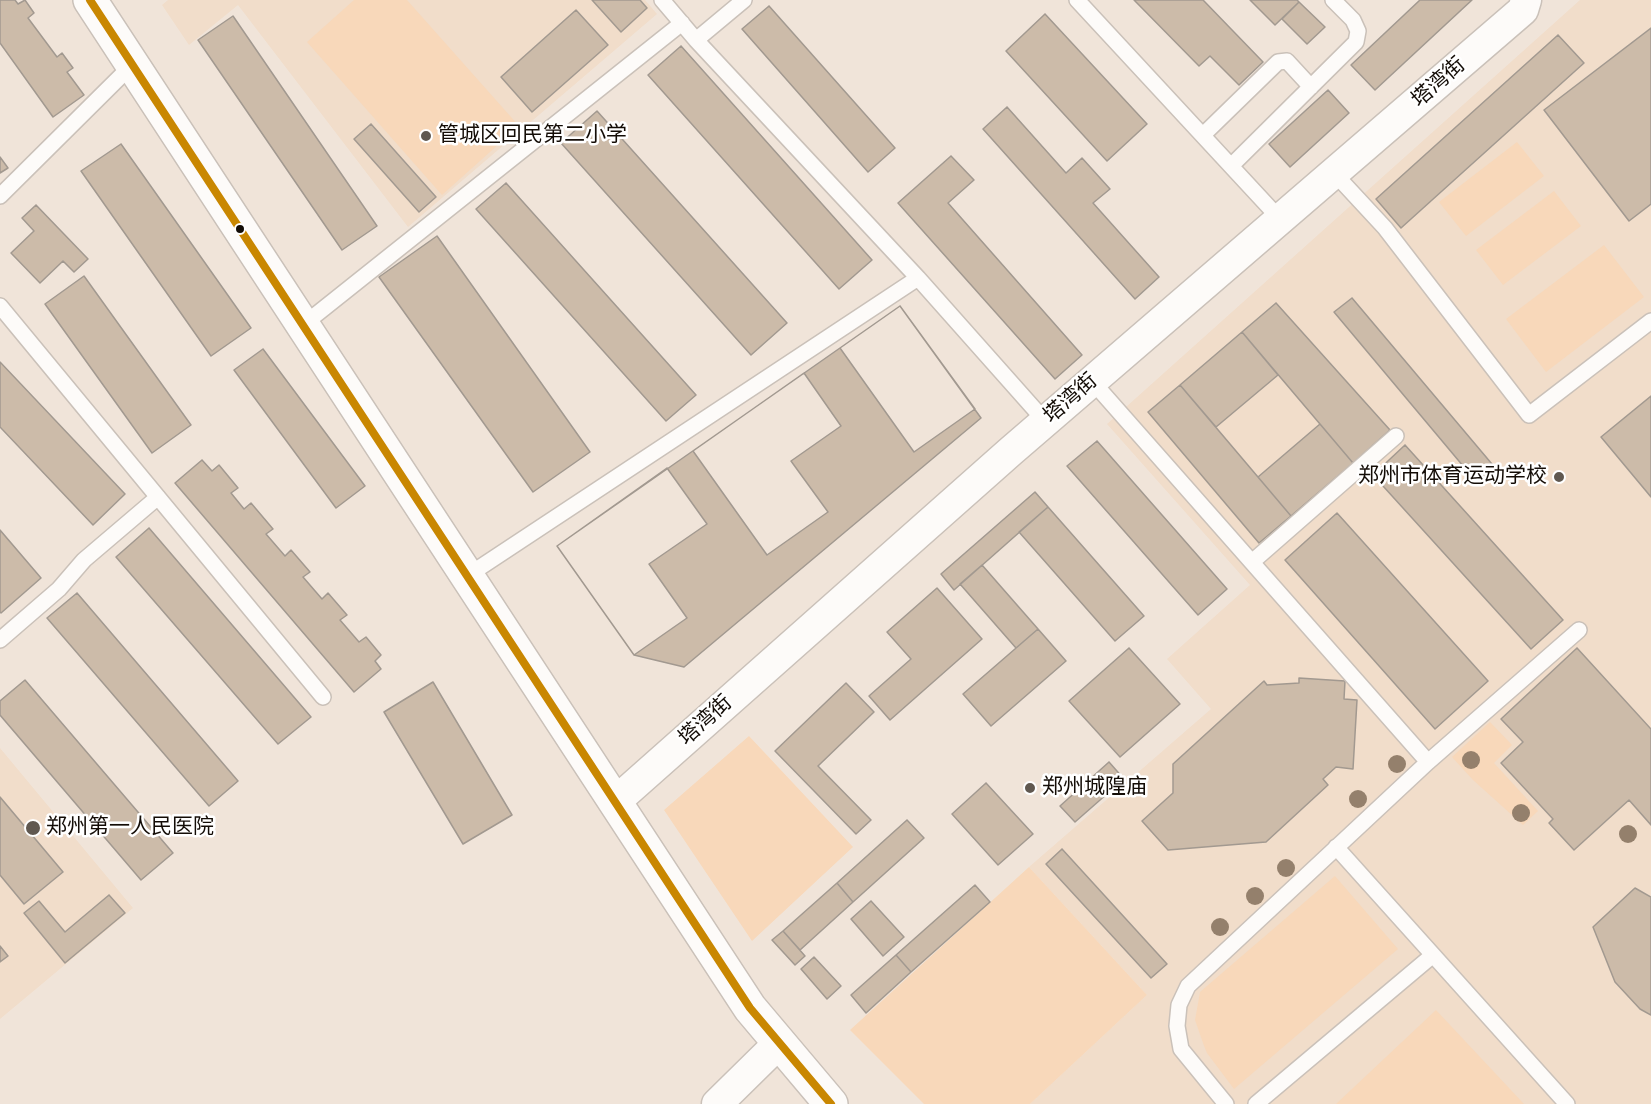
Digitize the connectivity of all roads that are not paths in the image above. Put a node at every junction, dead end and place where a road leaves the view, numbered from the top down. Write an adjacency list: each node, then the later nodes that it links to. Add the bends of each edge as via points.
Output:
1 (90, 0): 9 (street)
2 (662, 0): 7 (lane)
3 (744, 0): 8 (lane)
4 (1077, 0): 11 (lane)
5 (1333, 0): 10 (lane, via 1353,20 1358,31 1356,42)
6 (1526, 0): 13 (street, 塔湾街, via 1523,10)
7 (682, 23): 8 (lane); 19 (lane)
8 (696, 40): 16 (lane)
9 (132, 65): 14 (lane); 19 (street)
10 (1311, 87): 11 (lane, via 1287,61 1278,62); 12 (lane)
11 (1203, 135): 12 (lane)
12 (1231, 166): 15 (lane)
13 (1334, 173): 15 (street, 塔湾街); 18 (lane, via 1385,228 1529,415)
14 (0, 196)
15 (1280, 219): 20 (street, 塔湾街)
16 (918, 278): 21 (lane); 25 (lane)
17 (0, 306): 23 (lane)
18 (1651, 321)
19 (303, 325): 25 (street)
20 (1092, 381): 21 (street, 塔湾街); 24 (lane)
21 (1045, 421): 30 (street, 塔湾街)
22 (1396, 436): 24 (lane)
23 (158, 497): 27 (lane); 28 (lane)
24 (1252, 562): 29 (lane)
25 (467, 576): 30 (street)
26 (1579, 630): 29 (lane)
27 (0, 640)
28 (323, 697)
29 (1428, 762): 31 (lane)
30 (615, 802): 33 (street, via 750,1008)
31 (1336, 847): 32 (lane); 36 (lane, via 1188,986 1179,1005 1181,1049)
32 (1433, 955): 37 (lane); 38 (lane)
33 (779, 1042): 34 (street); 35 (street)
34 (717, 1104)
35 (831, 1104)
36 (1226, 1104)
37 (1256, 1104)
38 (1567, 1104)

